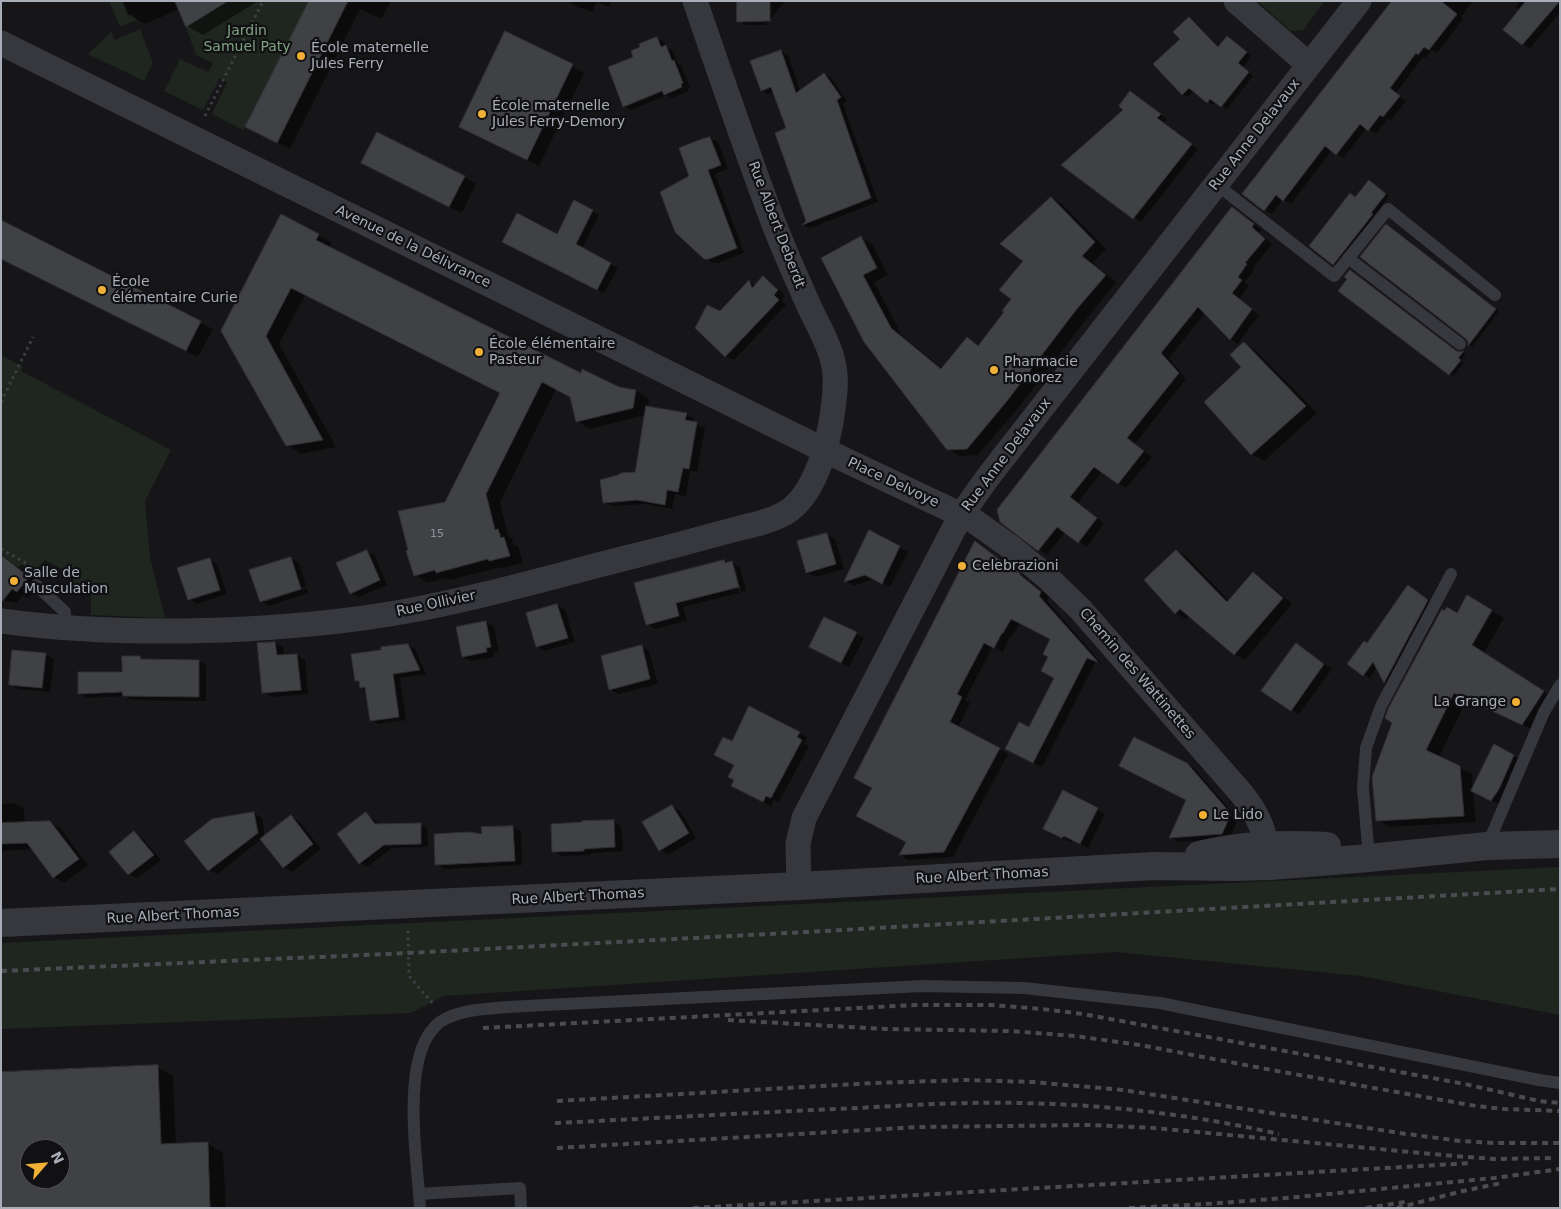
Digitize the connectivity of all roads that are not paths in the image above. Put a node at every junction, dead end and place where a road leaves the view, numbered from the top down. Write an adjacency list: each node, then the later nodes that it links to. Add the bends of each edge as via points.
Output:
1 (695, 1): 10 (street, Rue Albert Deberdt, via 772,218 830,350 835,377 833,411)
2 (1236, 1): 5 (street)
3 (1359, 1): 5 (street, Rue Anne Delavaux)
4 (1, 43): 10 (street, Avenue de la Délivrance)
5 (1309, 66): 6 (street, Rue Anne Delavaux)
6 (1216, 184): 7 (lane, via 1334,276); 11 (street, Rue Anne Delavaux)
7 (1348, 258): 8 (lane, via 1388,209); 9 (lane)
8 (1495, 295)
9 (1460, 344)
10 (824, 450): 11 (street, Place Delvoye); 15 (street, Rue Ollivier, via 807,491 799,502 778,517 484,594 389,614 279,627 165,632)
11 (961, 515): 20 (street, Chemin des Wattinettes, via 1012,548 1086,615 1250,803 1262,825); 21 (street, Rue Anne Delavaux, via 804,818 798,844)
12 (1451, 574): 19 (lane, via 1382,706 1366,748 1363,788)
13 (36, 585): 15 (lane, via 65,612)
14 (1, 622): 15 (street, Rue Ollivier)
15 (65, 629)
16 (1560, 685): 18 (lane, via 1544,712)
17 (1560, 844): 18 (street, Rue Albert Thomas)
18 (1487, 846): 19 (street, Rue Albert Thomas, via 1430,852)
19 (1368, 853): 20 (street, Rue Albert Thomas)
20 (1268, 856): 21 (street, Rue Albert Thomas, via 1236,867 1154,866)
21 (799, 886): 22 (street, Rue Albert Thomas)
22 (1, 924)
23 (1560, 1083): 24 (lane, via 1160,1002 1024,988 922,986 507,1007 467,1011 446,1018 431,1029 420,1053 414,1078)
24 (419, 1194): 25 (lane); 26 (lane, via 520,1188)
25 (420, 1208)
26 (521, 1208)

